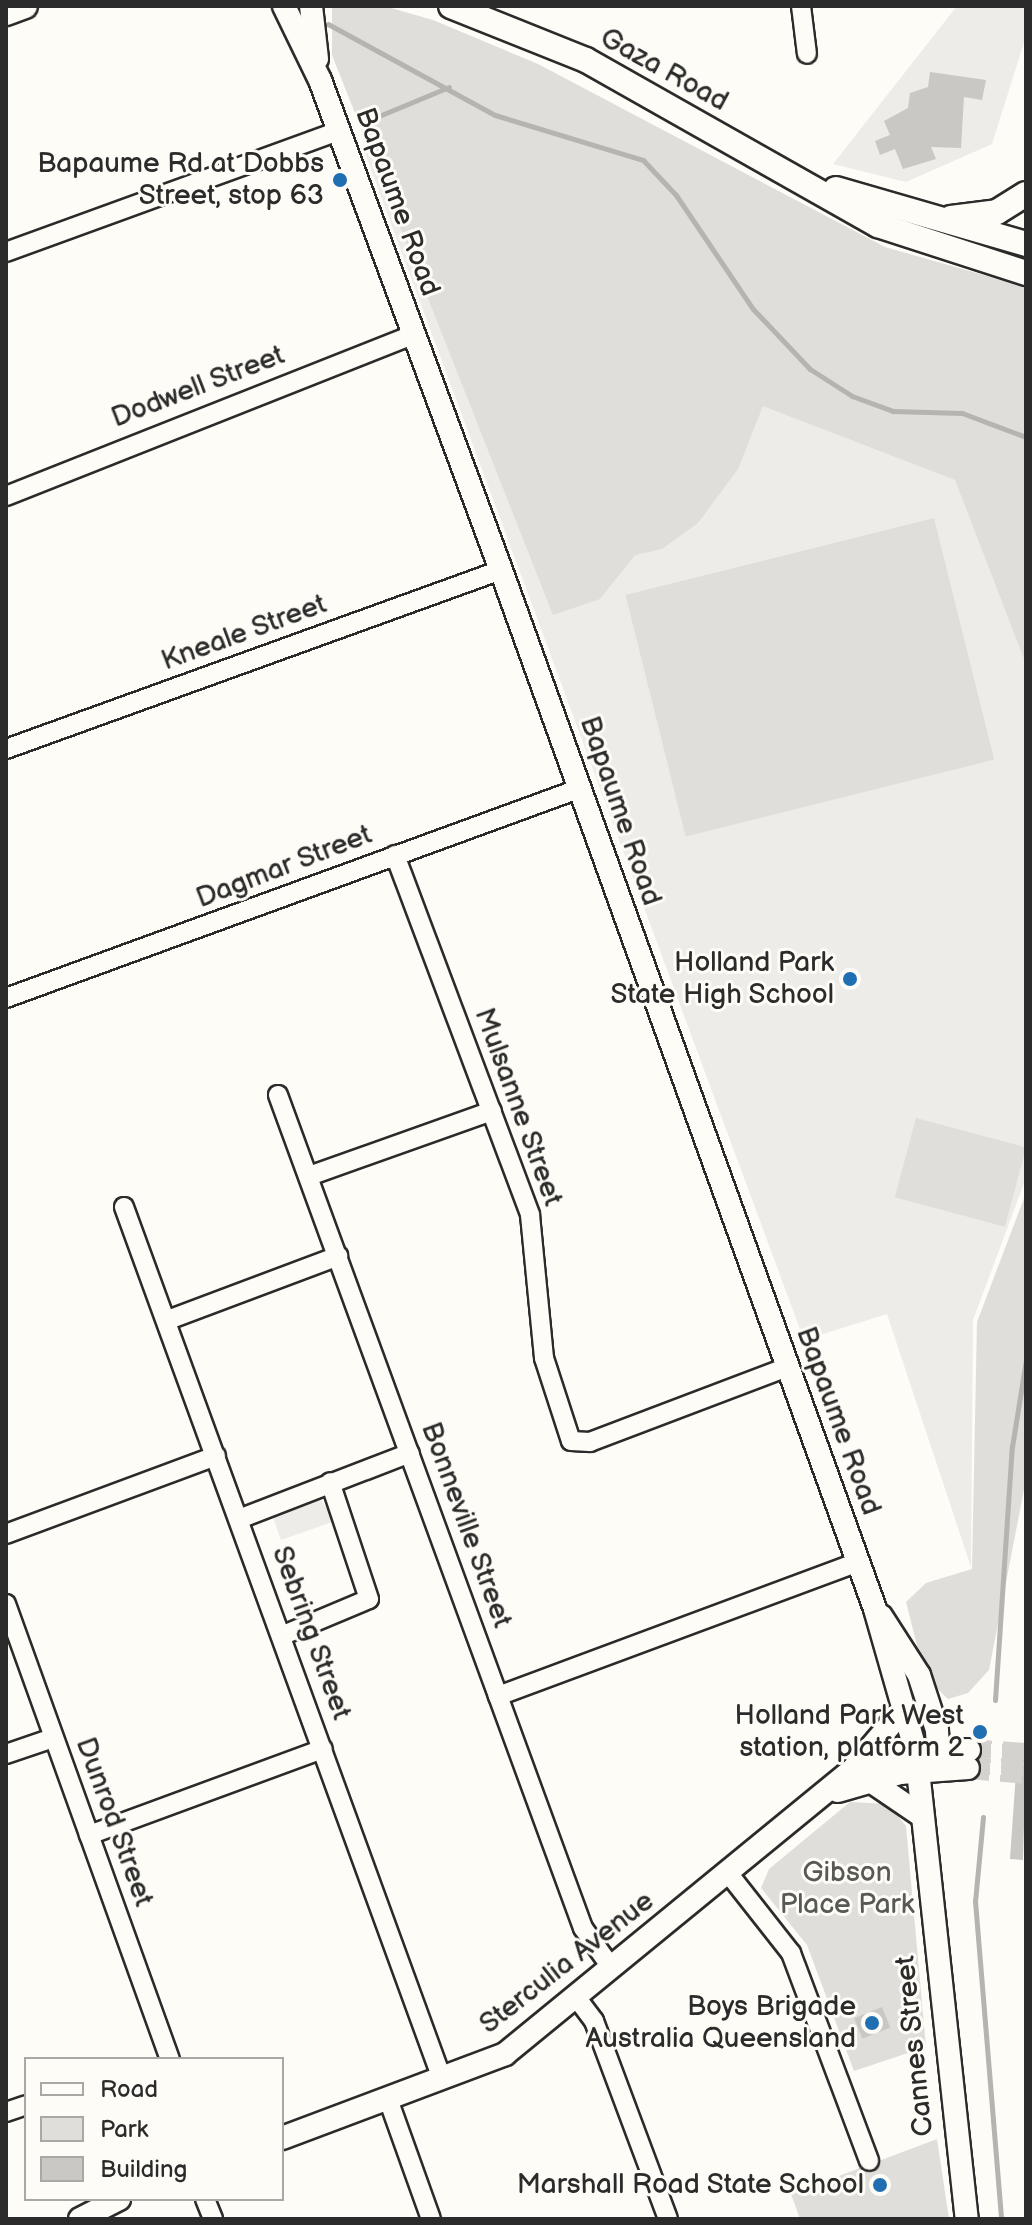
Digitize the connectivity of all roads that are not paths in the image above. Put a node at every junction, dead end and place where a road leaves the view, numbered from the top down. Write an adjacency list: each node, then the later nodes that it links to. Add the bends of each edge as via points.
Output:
1 (25, 6): 6 (main road)
2 (284, 6): 8 (street, Bapaume Road)
3 (311, 6): 8 (street, Bapaume Road)
4 (801, 6): 7 (street)
5 (455, 7): 10 (main road, Gaza Road, via 586,60)
6 (6, 13)
7 (807, 54)
8 (320, 80): 9 (street, Bapaume Road)
9 (339, 131): 13 (street); 15 (street, Bapaume Road)
10 (757, 155): 12 (main road, Gaza Road); 14 (main road, Gaza Road, via 896,234)
11 (1026, 195): 12 (main road, via 981,216); 14 (main road)
12 (920, 219): 14 (main road, Gaza Road)
13 (6, 252)
14 (1020, 259)
15 (413, 335): 16 (street, Dodwell Street); 17 (street, Bapaume Road)
16 (6, 496)
17 (501, 570): 18 (street, Kneale Street); 19 (street, Bapaume Road)
18 (6, 749)
19 (581, 788): 20 (street, Dagmar Street); 28 (street, Bapaume Road)
20 (395, 855): 21 (street, Dagmar Street); 23 (street, Mulsanne Street)
21 (6, 998)
22 (278, 1095): 24 (street, Bonneville Street)
23 (492, 1111): 24 (street); 28 (street, Mulsanne Street, via 531,1222 544,1358 571,1441 590,1442)
24 (309, 1176): 26 (street, Bonneville Street)
25 (124, 1207): 27 (street, Sebring Street)
26 (338, 1256): 27 (street); 29 (street, Bonneville Street)
27 (168, 1320): 30 (street, Sebring Street)
28 (787, 1367): 34 (street, Bapaume Road)
29 (410, 1453): 31 (street); 38 (street, Bonneville Street)
30 (216, 1456): 32 (street, Sebring Street); 33 (street)
31 (330, 1482): 32 (street); 37 (street, via 369,1599)
32 (239, 1519): 37 (street, Sebring Street)
33 (6, 1534)
34 (858, 1562): 36 (street, Bapaume Road); 38 (street)
35 (6, 1604): 40 (street, Dunrod Street)
36 (875, 1609): 39 (street, Bapaume Road); 44 (street, Bapaume Road, via 919,1675)
37 (281, 1636): 41 (street, Sebring Street)
38 (498, 1696): 51 (street, Bonneville Street, via 590,1946)
39 (903, 1710): 44 (street, Bapaume Road); 45 (street, via 886,1739)
40 (53, 1738): 42 (street); 49 (street, Dunrod Street)
41 (323, 1749): 49 (street); 54 (street, Sebring Street)
42 (6, 1754)
43 (969, 1759): 44 (street, Sterculia Avenue)
44 (928, 1760): 45 (street, Sterculia Avenue); 46 (street, Sterculia Avenue); 48 (street, Cannes Street)
45 (846, 1774): 47 (street, Sterculia Avenue)
46 (869, 1780): 47 (street, Sterculia Avenue); 48 (street)
47 (815, 1800): 50 (street, Sterculia Avenue)
48 (922, 1816): 62 (street, Cannes Street)
49 (89, 1835): 53 (street, Dunrod Street)
50 (728, 1873): 51 (street, Sterculia Avenue); 57 (street, via 791,1953)
51 (611, 1967): 52 (street, Sterculia Avenue)
52 (576, 1997): 54 (street, Sterculia Avenue, via 505,2054); 61 (street, via 594,2021)
53 (163, 2057)
54 (442, 2079): 55 (street, Sterculia Avenue)
55 (388, 2099): 56 (street, Sterculia Avenue); 60 (street)
56 (284, 2137)
57 (869, 2161)
58 (115, 2201): 59 (street)
59 (80, 2219)
60 (431, 2219)
61 (668, 2219)
62 (967, 2219)

